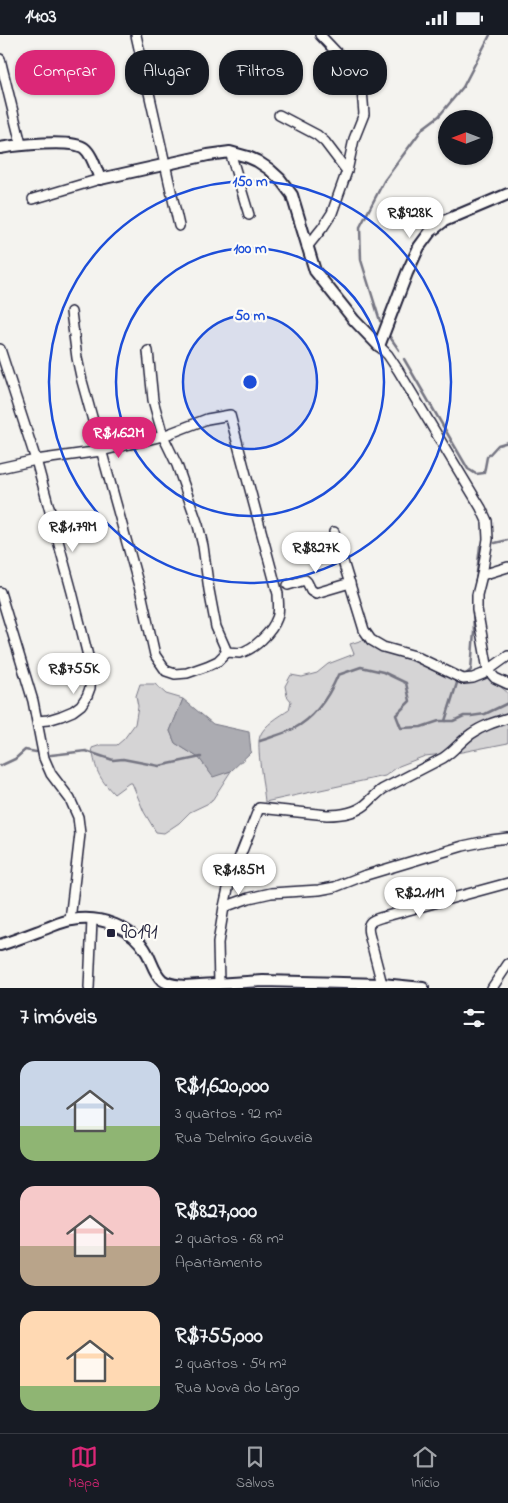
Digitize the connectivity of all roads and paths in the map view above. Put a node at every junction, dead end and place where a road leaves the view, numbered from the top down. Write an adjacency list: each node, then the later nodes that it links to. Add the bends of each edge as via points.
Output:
1 (136, 35): 8 (street)
2 (320, 35): 9 (street, via 353,69 362,90 364,114)
3 (0, 59): 5 (street)
4 (279, 115): 9 (street, via 317,135)
5 (20, 144): 6 (street); 10 (street, via 82,146)
6 (0, 148)
7 (230, 152): 8 (street); 13 (street); 15 (street, via 256,161 286,186 292,195)
8 (165, 163): 10 (street); 14 (street)
9 (347, 171): 15 (street, via 332,213)
10 (100, 179): 12 (street)
11 (508, 194): 17 (street, via 444,221 426,237 407,273)
12 (33, 199)
13 (249, 215)
14 (179, 226)
15 (307, 247): 17 (street, via 315,271)
16 (71, 312): 21 (street, via 77,359)
17 (379, 346): 26 (street, via 398,370 481,507 487,521 488,539)
18 (0, 349): 22 (street)
19 (148, 351): 20 (street, via 153,399)
20 (162, 435): 21 (street); 30 (street, via 177,465 198,525 216,627); 30 (street, via 207,419 230,415 278,594 278,611 277,619 264,638 240,653)
21 (101, 451): 22 (street); 30 (street, via 155,655 166,671 175,674 207,667)
22 (36, 460): 23 (street); 35 (street, via 91,668 88,696 81,705 61,716)
23 (0, 468)
24 (334, 532): 27 (street)
25 (508, 567): 26 (street)
26 (482, 575): 32 (street, via 476,609)
27 (350, 583): 28 (street, via 316,593 311,591 305,580); 32 (street, via 364,630 377,644 415,656 463,679 479,676)
28 (288, 585)
29 (0, 592): 35 (street)
30 (227, 652)
31 (508, 656): 32 (street)
32 (488, 669): 33 (street, via 495,678)
33 (508, 684)
34 (508, 718): 38 (street, via 482,727 451,753 383,789 354,811 327,815 260,808 229,884)
35 (37, 721): 39 (street, via 44,758 78,817 80,834)
36 (508, 838): 38 (street, via 463,846 335,887 271,893)
37 (508, 883): 44 (street, via 369,923 367,928)
38 (224, 907): 43 (street, via 218,943)
39 (70, 920): 40 (street); 41 (street)
40 (92, 920): 47 (street, via 117,925 129,932 139,941 162,980); 48 (street)
41 (0, 945)
42 (508, 965): 50 (street)
43 (219, 984): 45 (street); 47 (street)
44 (382, 984): 46 (street); 49 (street)
45 (263, 985): 46 (street)
46 (329, 985)
47 (195, 987)
48 (89, 988)
49 (424, 988)
50 (492, 988)

